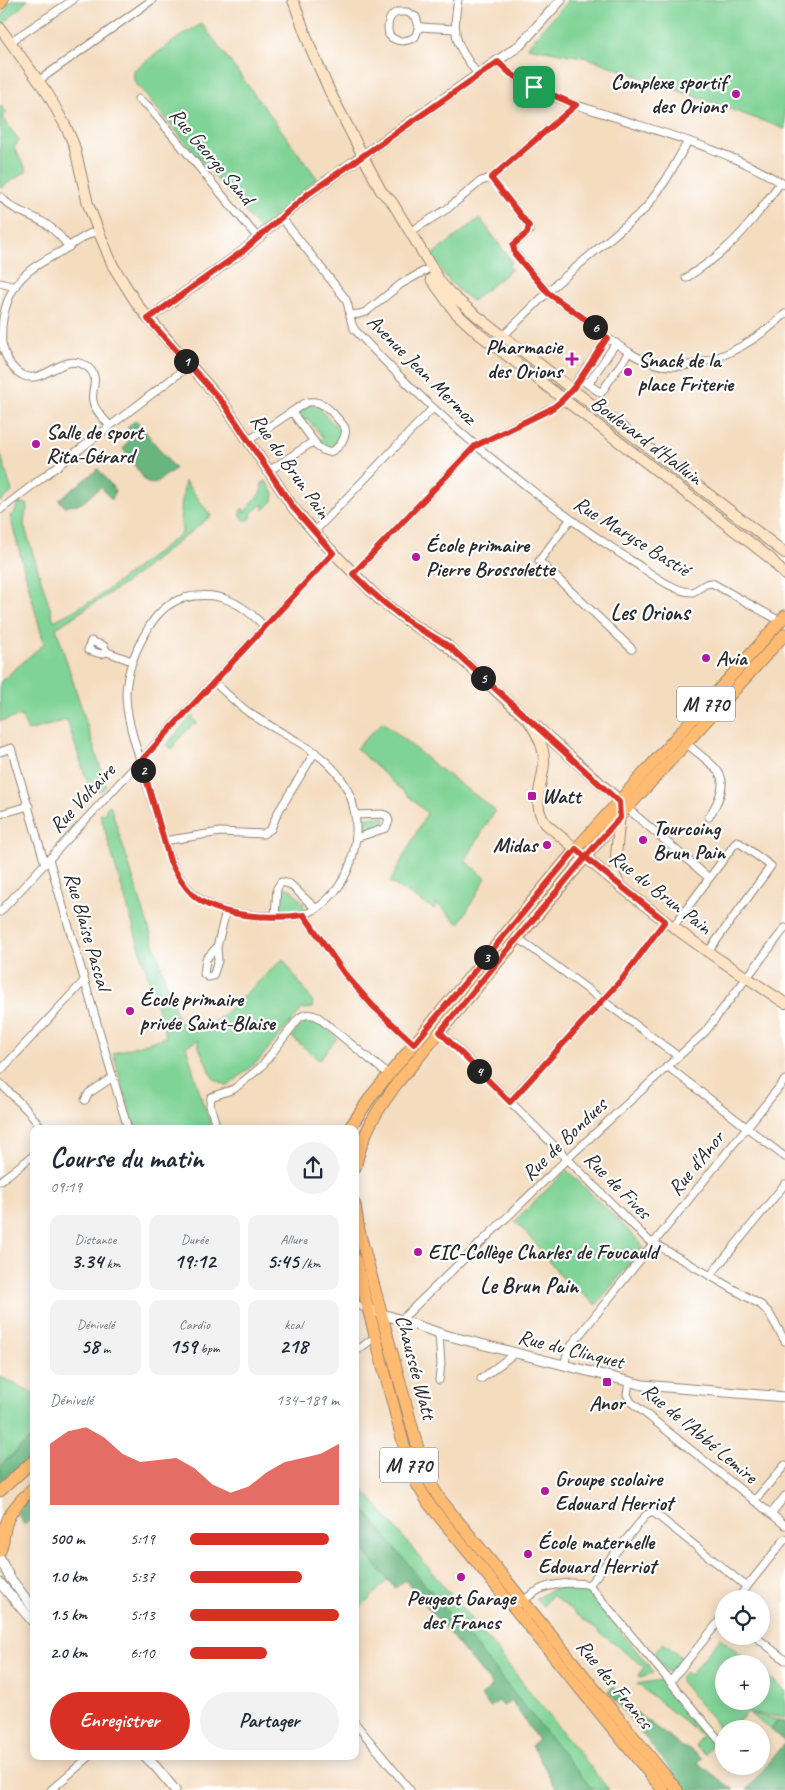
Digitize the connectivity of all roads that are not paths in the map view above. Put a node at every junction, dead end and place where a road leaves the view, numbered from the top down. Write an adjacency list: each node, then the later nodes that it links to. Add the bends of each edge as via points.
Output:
1 (2, 0): 7 (highway)
2 (73, 0): 11 (street)
3 (152, 0): 14 (street)
4 (458, 0): 10 (street)
5 (561, 0): 12 (street, via 529,37)
6 (294, 1): 18 (main road, Boulevard d'Halluin, via 322,75)
7 (0, 3)
8 (419, 27): 8 (street, via 412,14 394,13 390,18 389,36 402,41 413,38); 10 (street)
9 (0, 28): 11 (main road, Rue du Brun Pain)
10 (455, 29): 13 (street, via 460,49)
11 (10, 42): 14 (main road, Rue du Brun Pain)
12 (498, 62): 13 (street); 16 (street, via 524,82)
13 (479, 76): 18 (street)
14 (38, 80): 24 (main road, Rue du Brun Pain, via 71,139)
15 (138, 99): 26 (street, Rue George Sand, via 148,106)
16 (576, 105): 17 (street); 19 (street)
17 (688, 141): 20 (street, via 742,162); 32 (street, via 666,180 645,208)
18 (362, 156): 21 (main road, Boulevard d'Halluin); 23 (street, via 308,194)
19 (491, 178): 25 (street, via 481,181 447,209); 32 (street, via 528,223 529,231 515,242 513,251)
20 (783, 184): 29 (street, via 731,244)
21 (381, 190): 25 (main road, Boulevard d'Halluin); 28 (main road, Boulevard d'Halluin, via 386,205)
22 (1, 197): 27 (street, via 14,210 47,224)
23 (281, 218): 26 (street); 34 (street, Avenue Jean Mermoz, via 346,298)
24 (98, 230): 27 (street); 35 (main road, Rue du Brun Pain, via 119,278)
25 (410, 232): 36 (main road, Boulevard d'Halluin, via 447,290)
26 (258, 238): 35 (street)
27 (68, 247): 31 (street, via 30,270)
28 (426, 270): 34 (street, via 405,281 366,312); 44 (main road, Boulevard d'Halluin, via 445,300 468,325)
29 (686, 278)
30 (0, 283): 31 (street)
31 (15, 287): 47 (street, via 2,324 3,349 11,365 22,375 31,377 65,363 84,365 95,379 94,404)
32 (548, 293): 36 (street); 37 (street)
33 (785, 314): 39 (street, via 745,343 693,365 663,366)
34 (350, 315): 45 (street, Avenue Jean Mermoz, via 355,330)
35 (148, 319): 40 (main road, Rue du Brun Pain)
36 (503, 336): 43 (main road, Boulevard d'Halluin)
37 (607, 338): 38 (street); 41 (street)
38 (616, 344): 39 (street); 42 (street)
39 (629, 352): 42 (street, via 601,393)
40 (190, 365): 47 (street); 48 (main road, Rue du Brun Pain, via 224,404)
41 (579, 378): 42 (street); 43 (street)
42 (588, 384)
43 (572, 389): 44 (street); 56 (main road, Boulevard d'Halluin)
44 (563, 399): 50 (street, via 549,410); 58 (main road, Boulevard d'Halluin, via 771,559)
45 (433, 408): 50 (street, Avenue Jean Mermoz); 54 (street)
46 (292, 412): 48 (street); 49 (street); 49 (street, via 305,403 320,403 346,430 334,450 323,450)
47 (110, 426): 52 (street)
48 (249, 440): 51 (main road, Rue du Brun Pain)
49 (314, 441): 51 (street)
50 (475, 446): 53 (street, Rue Maryse Bastié); 57 (street)
51 (269, 471): 54 (main road, Rue du Brun Pain)
52 (0, 510)
53 (570, 520): 59 (street, Rue Maryse Bastié, via 678,589 694,592 712,583); 62 (street, via 539,561)
54 (314, 532): 55 (main road, Rue du Brun Pain)
55 (333, 553): 57 (main road, Rue du Brun Pain); 60 (street, Rue Voltaire)
56 (785, 553)
57 (353, 574): 66 (main road, Rue du Brun Pain, via 394,611 452,649)
58 (785, 576)
59 (783, 619): 74 (main road, M 770)
60 (265, 627): 64 (street, via 248,610 230,600 208,596 183,598 168,605 154,619); 65 (street, Rue Voltaire)
61 (785, 634): 67 (main road, M 770)
62 (632, 649)
63 (107, 652): 64 (street)
64 (132, 661): 71 (street, via 127,682 127,706)
65 (214, 682): 70 (street, via 249,712); 71 (street, Rue Voltaire)
66 (529, 721): 68 (main road); 72 (main road, Rue du Brun Pain, via 541,742)
67 (686, 743): 74 (main road, M 770); 77 (street, via 723,778 717,805)
68 (562, 750): 72 (main road, via 552,751); 74 (main road)
69 (0, 752): 73 (street, Rue Blaise Pascal, via 11,748)
70 (316, 752): 76 (street, via 343,781); 80 (street, via 271,829 265,833 228,832)
71 (141, 761): 80 (street); 83 (street, Rue Voltaire)
72 (544, 763): 81 (main road, Rue du Brun Pain, via 538,798 540,814 550,828)
73 (29, 806): 75 (street); 83 (street, Rue Blaise Pascal)
74 (622, 809): 78 (main road, M 770); 78 (main road, M 770); 84 (street)
75 (0, 814)
76 (356, 815): 79 (street); 79 (street, via 382,814 389,820 386,828)
77 (709, 817)
78 (611, 826): 81 (main road, M 770); 82 (main road, M 770); 85 (main road, via 615,875)
79 (356, 838): 86 (street, via 344,879)
80 (164, 841): 87 (street, via 176,872 187,889 201,900)
81 (576, 849): 82 (main road, Rue du Brun Pain); 101 (main road, M 770)
82 (586, 858): 85 (main road, Rue du Brun Pain); 93 (main road, M 770)
83 (47, 861): 88 (street, Rue Voltaire); 97 (street, Rue Blaise Pascal)
84 (710, 878): 91 (street); 95 (street, via 737,841 771,866)
85 (620, 884): 91 (main road, Rue du Brun Pain)
86 (316, 909): 89 (street); 90 (street, via 290,884 281,882 276,888)
87 (226, 911): 90 (street); 94 (street)
88 (0, 912)
89 (304, 915): 90 (street); 101 (street, via 349,979)
90 (275, 916)
91 (669, 924): 95 (main road, Rue du Brun Pain); 98 (street)
92 (784, 931): 96 (street, Rue de Bondues)
93 (518, 938): 98 (street); 100 (main road, M 770)
94 (217, 947)
95 (708, 952): 96 (main road, Rue du Brun Pain)
96 (745, 978): 99 (main road, Rue du Brun Pain); 102 (street, Rue de Bondues, via 708,1028)
97 (84, 981): 104 (street); 105 (street, Rue Blaise Pascal)
98 (602, 1000): 102 (street); 111 (street)
99 (785, 1003)
100 (440, 1032): 106 (main road, M 770); 111 (street, Rue de Fives)
101 (414, 1044): 106 (main road, M 770)
102 (678, 1056): 103 (street, Rue de Bondues)
103 (667, 1066): 117 (street); 122 (street, Rue de Bondues)
104 (0, 1072)
105 (113, 1077): 110 (street, via 89,1093); 113 (street, Rue Blaise Pascal)
106 (393, 1078): 109 (main road, M 770); 114 (street, via 318,1017 304,1015 261,1068 234,1089 211,1097); 118 (main road, M 770); 119 (main road, M 770, via 370,1121)
107 (785, 1080): 117 (street, Rue d'Anor)
108 (0, 1083): 112 (street)
109 (372, 1095): 115 (main road); 116 (main road, M 770)
110 (85, 1100)
111 (510, 1102): 122 (street, Rue de Fives)
112 (39, 1125)
113 (127, 1125)
114 (216, 1125)
115 (346, 1125)
116 (352, 1125)
117 (747, 1128): 120 (street); 126 (street, Rue d'Anor)
118 (359, 1133)
119 (359, 1152)
120 (785, 1157)
121 (30, 1158): 123 (street)
122 (567, 1159): 126 (street, Rue de Fives); 132 (street, Rue de Bondues)
123 (0, 1181)
124 (785, 1184): 128 (street)
125 (359, 1233): 131 (main road, Chaussée Watt / M 770)
126 (654, 1243): 128 (street, Rue de Fives); 138 (street, Rue d'Anor, via 573,1343)
127 (359, 1274): 130 (main road, Chaussée Watt / M 770)
128 (710, 1276): 135 (street, Rue de Fives, via 764,1308)
129 (359, 1306): 130 (street, Rue du Clinquet)
130 (368, 1309): 131 (street, Rue du Clinquet); 134 (main road, Chaussée Watt / M 770)
131 (382, 1314): 132 (street, Rue du Clinquet); 160 (main road, Chaussée Watt / M 770, via 430,1483)
132 (401, 1320): 133 (street, Rue du Clinquet)
133 (439, 1333): 137 (street, Rue du Clinquet); 140 (street, via 442,1365)
134 (375, 1337): 136 (street); 162 (main road, Chaussée Watt / M 770, via 417,1484 434,1511)
135 (785, 1341)
136 (359, 1349)
137 (515, 1352): 138 (street, Rue du Clinquet); 139 (street)
138 (564, 1365): 141 (street, Rue du Clinquet)
139 (481, 1379)
140 (439, 1380)
141 (629, 1382): 142 (street, Rue du Clinquet); 148 (street, Rue de l'Abbé Lemire, via 626,1394 631,1402)
142 (785, 1397)
143 (30, 1464): 145 (main road)
144 (785, 1465): 148 (street)
145 (0, 1491)
146 (30, 1491): 152 (main road, via 10,1513)
147 (785, 1496): 149 (street)
148 (754, 1501): 149 (street, Rue de l'Abbé Lemire)
149 (771, 1514): 151 (street, Rue de l'Abbé Lemire)
150 (0, 1518): 152 (main road)
151 (785, 1525)
152 (4, 1534): 154 (main road)
153 (785, 1538): 158 (street)
154 (0, 1551)
155 (0, 1559): 161 (street)
156 (0, 1583): 163 (street)
157 (590, 1585): 158 (street, via 646,1515 653,1512); 160 (street, via 548,1585); 167 (street)
158 (747, 1587): 159 (street)
159 (744, 1590)
160 (523, 1601): 162 (street); 178 (main road, Rue des Francs / M 770)
161 (30, 1604)
162 (514, 1608): 177 (main road, Rue des Francs / M 770)
163 (30, 1618)
164 (715, 1626): 167 (street)
165 (766, 1645): 166 (street)
166 (785, 1660)
167 (670, 1682): 169 (street)
168 (359, 1728): 176 (street)
169 (715, 1735)
170 (85, 1760): 174 (street)
171 (149, 1760): 173 (street)
172 (152, 1760): 173 (street)
173 (156, 1767): 175 (street)
174 (51, 1790)
175 (175, 1790)
176 (410, 1790)
177 (663, 1790)
178 (677, 1790)

